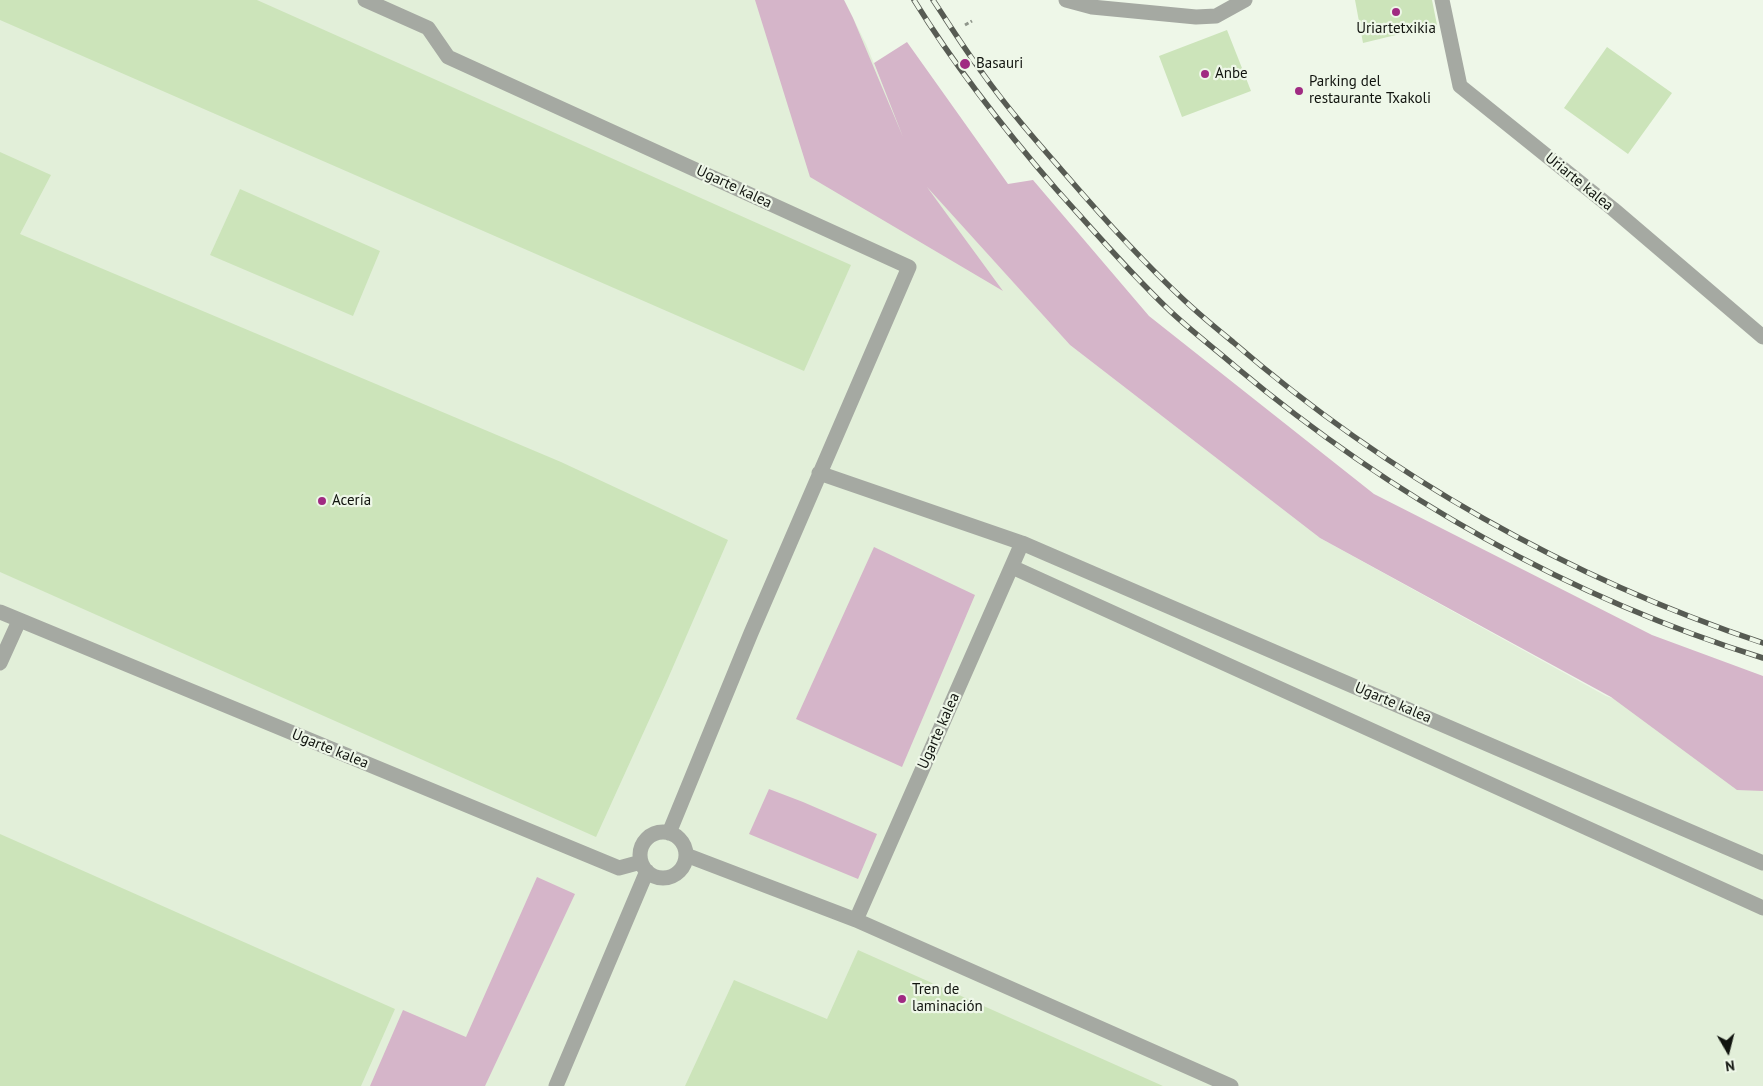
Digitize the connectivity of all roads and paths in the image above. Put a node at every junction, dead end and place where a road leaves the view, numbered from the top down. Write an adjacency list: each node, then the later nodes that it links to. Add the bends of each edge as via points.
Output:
1 (365, 0): 8 (street, Ugarte kalea, via 428,28 448,57 909,267)
2 (1066, 0): 3 (street, via 1092,7 1196,17 1216,16)
3 (1245, 0)
4 (1442, 0): 7 (street, Uriarte kalea, via 1460,86 1613,209)
5 (972, 21): 6 (path)
6 (965, 25)
7 (1763, 337)
8 (818, 473): 9 (street, Ugarte kalea); 14 (street, Ugarte kalea)
9 (1022, 543): 10 (street, Ugarte kalea); 16 (street, Ugarte kalea)
10 (1012, 567): 18 (street); 19 (street, Ugarte kalea)
11 (0, 612): 12 (street, Ugarte kalea)
12 (19, 621): 13 (street); 17 (street, Ugarte kalea, via 619,868)
13 (0, 663)
14 (669, 833): 15 (street, via 681,841); 17 (street, via 655,834 644,842 640,855)
15 (686, 855): 17 (street, Ugarte kalea, via 685,863 676,874 668,877 661,878); 19 (street)
16 (1763, 863)
17 (644, 867): 20 (street)
18 (1763, 908)
19 (856, 920): 21 (street)
20 (556, 1086)
21 (1231, 1086)

